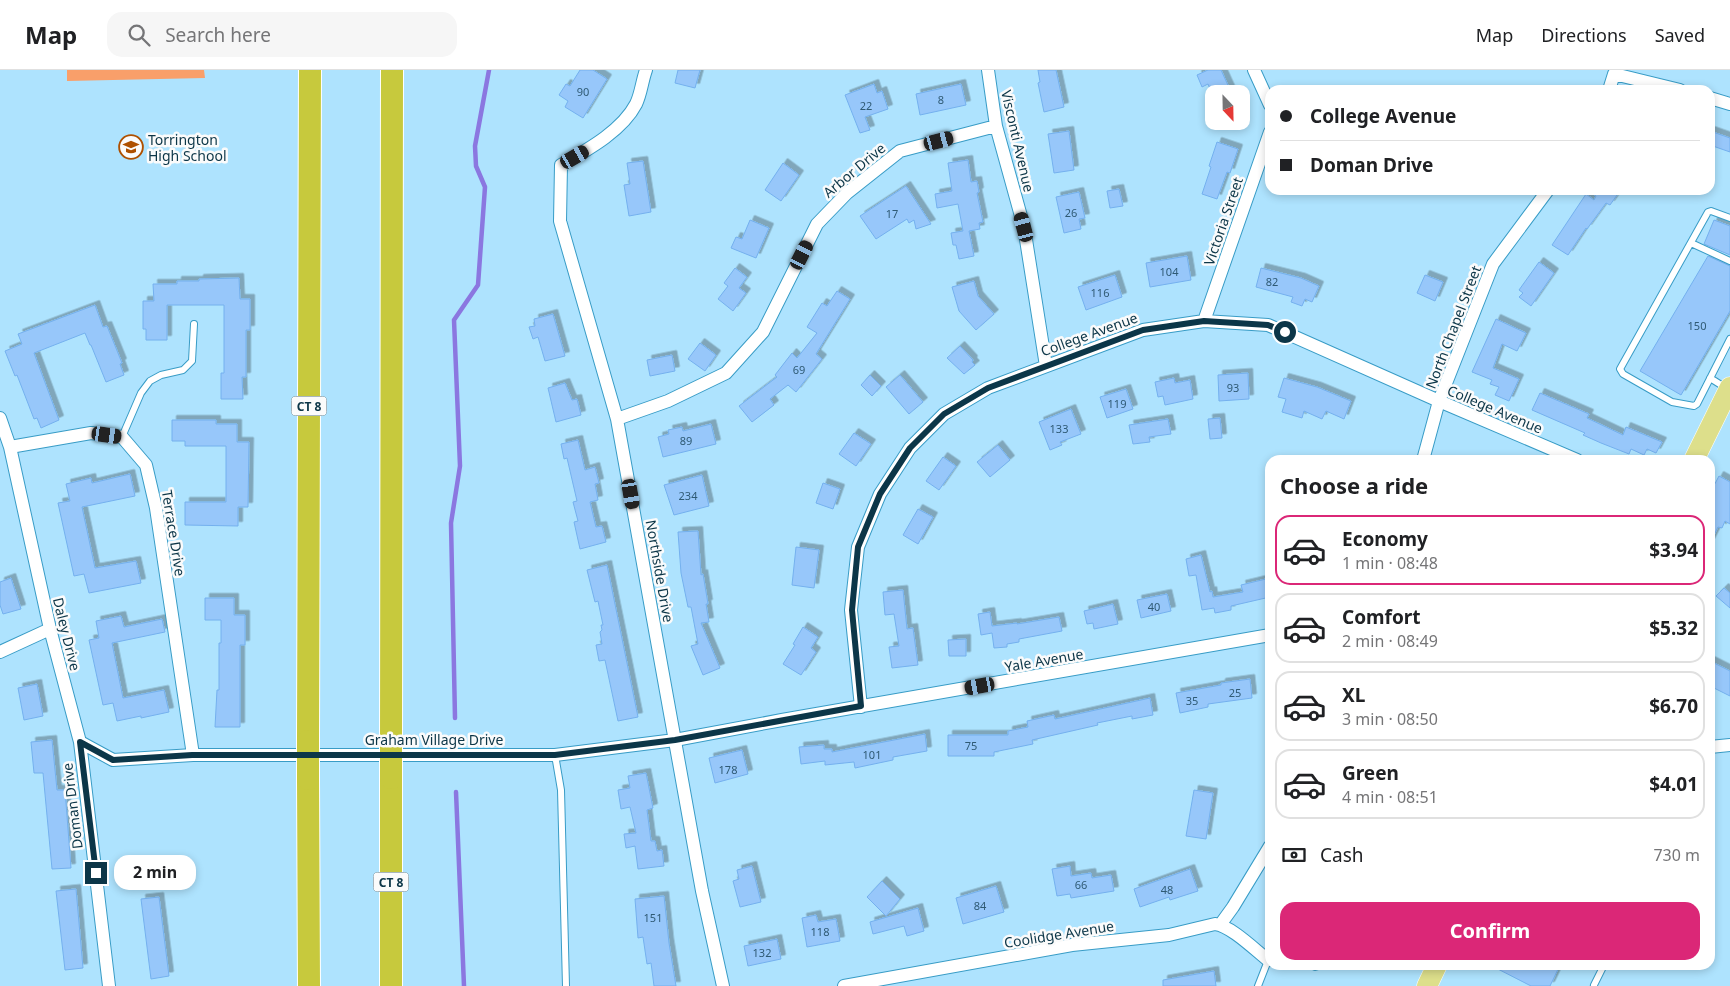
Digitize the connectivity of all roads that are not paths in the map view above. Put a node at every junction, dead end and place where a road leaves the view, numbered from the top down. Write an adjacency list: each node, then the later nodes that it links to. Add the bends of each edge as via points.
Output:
1 (310, 70): 50 (highway, CT 8, bridge)
2 (392, 70): 51 (highway, CT 8, bridge)
3 (646, 70): 26 (street, Northside Drive, via 636,104 615,130 561,165 560,221)
4 (988, 70): 12 (street, Visconti Avenue)
5 (1254, 70): 9 (street)
6 (1613, 72): 7 (street); 8 (street)
7 (1610, 85)
8 (1661, 85)
9 (1265, 94)
10 (1715, 100): 11 (street)
11 (1730, 104)
12 (996, 126): 21 (street, Visconti Avenue, via 1024,227); 26 (street, Arbor Drive, via 900,151 847,193 817,224 763,332 726,373 668,401)
13 (1265, 146): 18 (street, Victoria Street)
14 (1544, 195): 24 (street, North Chapel Street, via 1493,264)
15 (1730, 218): 16 (lane, via 1708,212)
16 (1691, 243): 17 (lane); 22 (lane, via 1620,369 1623,374 1672,402 1690,406 1697,404)
17 (1730, 261)
18 (1204, 321): 21 (street, College Avenue, via 1143,330); 24 (street, College Avenue, via 1268,325)
19 (194, 324): 27 (lane, via 192,360 183,370 150,381 141,393)
20 (1730, 339): 22 (lane)
21 (1046, 366): 35 (street, College Avenue, via 988,388 944,414 910,448 880,494 858,547 852,610)
22 (1710, 378): 23 (lane)
23 (1729, 388): 31 (main road)
24 (1440, 401): 29 (street, North Chapel Street); 30 (street, College Avenue)
25 (0, 418): 28 (street, Daley Drive)
26 (617, 419): 36 (street, Northside Drive)
27 (122, 437): 28 (street, via 91,433); 40 (street, Terrace Drive, via 146,465 156,508)
28 (10, 447): 32 (street, Daley Drive)
29 (1424, 455)
30 (1565, 455)
31 (1696, 455)
32 (50, 629): 34 (street); 37 (street, Daley Drive)
33 (1265, 636): 35 (street, Yale Avenue)
34 (0, 652)
35 (861, 706): 36 (street, Yale Avenue)
36 (675, 740): 41 (street, Graham Village Drive); 53 (street, Northside Drive)
37 (80, 742): 40 (street, via 113,760); 49 (street, Doman Drive)
38 (1730, 745): 39 (street)
39 (1715, 746)
40 (192, 755): 41 (street, Graham Village Drive)
41 (555, 755): 52 (lane, via 561,790)
42 (1265, 854): 43 (street)
43 (1220, 925): 44 (street); 54 (street, Coolidge Avenue, via 1140,939 1072,945)
44 (1265, 955)
45 (1265, 968): 55 (lane)
46 (1435, 970): 56 (main road)
47 (1602, 970): 48 (lane)
48 (1594, 985)
49 (109, 986)
50 (309, 986)
51 (391, 986)
52 (566, 986)
53 (723, 986)
54 (844, 986)
55 (1258, 986)
56 (1427, 986)

